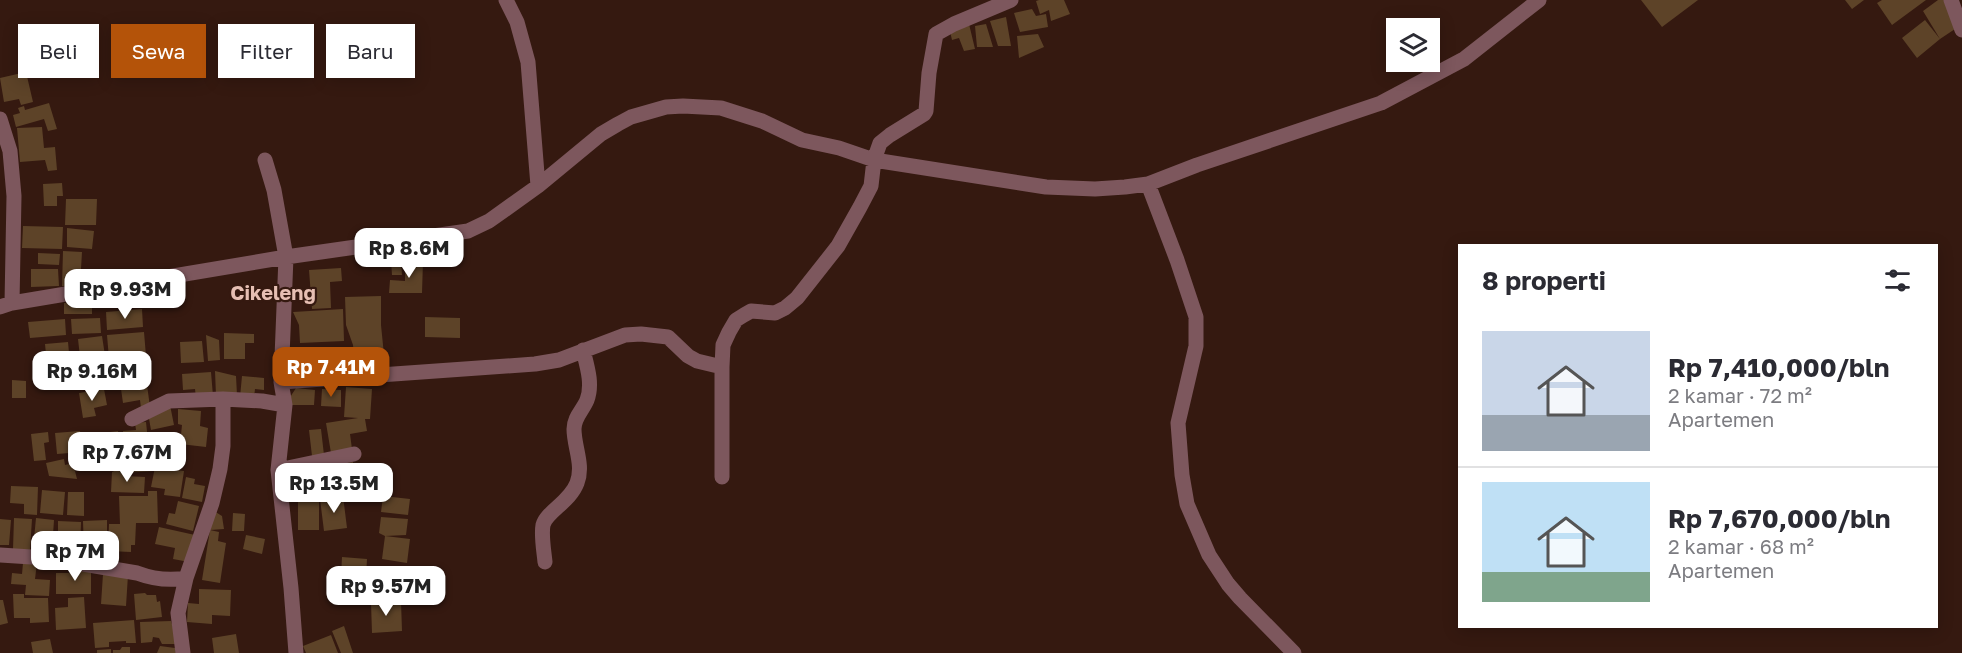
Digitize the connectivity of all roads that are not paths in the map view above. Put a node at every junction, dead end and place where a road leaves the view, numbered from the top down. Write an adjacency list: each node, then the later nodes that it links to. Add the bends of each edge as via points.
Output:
1 (506, 0): 10 (street, via 517,22 528,62)
2 (1011, 0): 7 (street, via 936,34 926,111 880,143)
3 (1539, 0): 9 (street, via 1464,59 1381,104)
4 (1951, 0): 5 (street)
5 (1962, 30)
6 (0, 119): 12 (street, via 10,151 14,196)
7 (874, 159): 9 (street, via 1046,187 1095,189); 10 (street, via 802,140 762,121 720,108 666,107 631,117 601,134); 14 (street, via 871,186 838,246 785,308 775,312 752,311 736,320 723,345)
8 (265, 160): 11 (street)
9 (1148, 184): 27 (street, via 1196,317 1196,346 1178,423 1187,504 1209,555 1228,584)
10 (537, 186): 11 (street, via 489,221 468,231)
11 (286, 257): 12 (street); 15 (street)
12 (6, 305)
13 (583, 350): 14 (street, via 625,335 654,335 668,337 697,361); 15 (street, via 535,364); 23 (street, via 590,379 586,402 574,428 578,482 571,496 546,517)
14 (722, 368): 21 (street)
15 (281, 382): 17 (street)
16 (223, 399): 17 (street); 18 (street, via 169,401); 24 (street, via 220,469)
17 (285, 405): 20 (street)
18 (132, 420)
19 (354, 454): 20 (street)
20 (278, 470): 26 (street)
21 (723, 477)
22 (0, 555): 24 (street, via 47,558 151,578)
23 (544, 562)
24 (186, 578): 25 (street, via 178,613)
25 (183, 653)
26 (296, 653)
27 (1294, 653)

